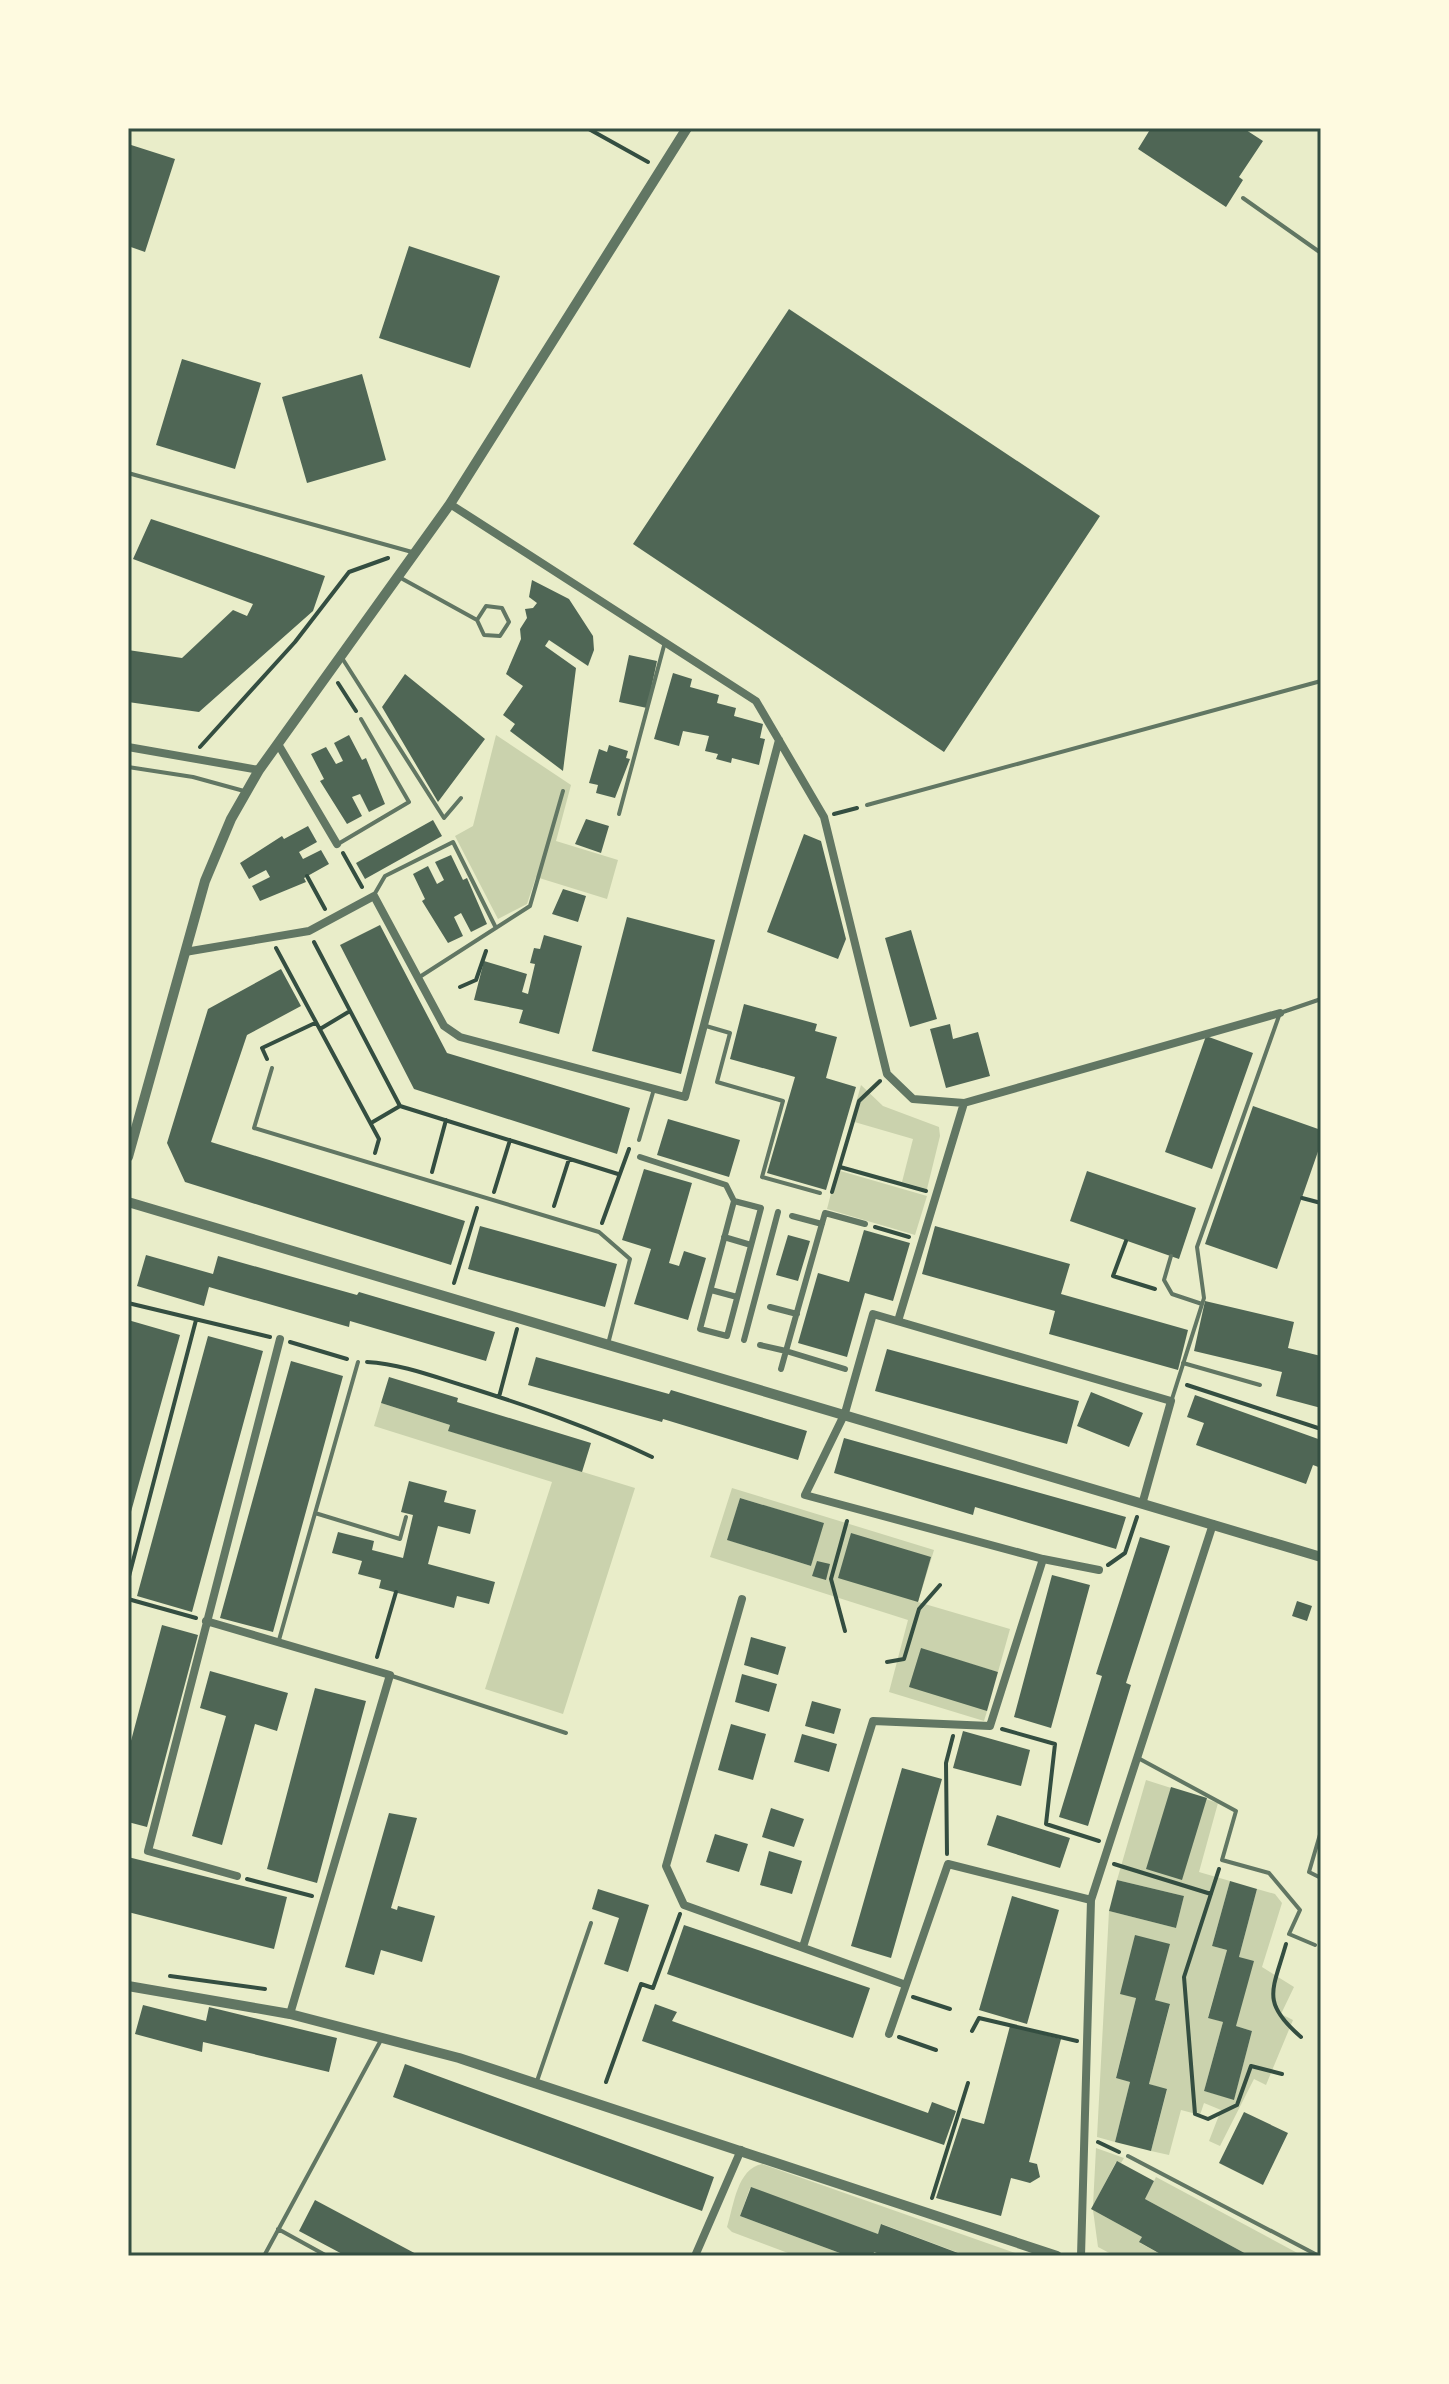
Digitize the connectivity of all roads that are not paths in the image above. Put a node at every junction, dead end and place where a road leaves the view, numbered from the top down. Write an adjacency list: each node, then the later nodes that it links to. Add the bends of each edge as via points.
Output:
1 (687, 128): 5 (street)
2 (1243, 198): 3 (lane)
3 (1321, 253)
4 (128, 473): 6 (lane)
5 (450, 504): 6 (street); 9 (street)
6 (414, 553): 7 (street)
7 (398, 576): 8 (lane); 10 (street)
8 (477, 620): 8 (lane, via 486,606 494,605 509,622 506,630 492,637 478,628)
9 (665, 642): 13 (street, via 756,701); 22 (lane)
10 (341, 656): 14 (street); 20 (lane, via 444,818)
11 (1321, 681): 21 (lane)
12 (361, 719): 23 (lane, via 409,802)
13 (779, 740): 30 (street); 33 (street, via 824,817 887,1074 913,1099)
14 (278, 744): 17 (street); 23 (street)
15 (128, 747): 17 (street)
16 (128, 767): 19 (lane)
17 (259, 770): 19 (street)
18 (563, 791): 25 (lane, via 530,906)
19 (247, 792): 26 (street, via 205,881)
20 (461, 798)
21 (867, 805)
22 (619, 814)
23 (337, 844)
24 (374, 896): 25 (lane, via 385,876 453,842); 26 (street, via 309,931); 27 (street)
25 (496, 928): 27 (lane)
26 (185, 952): 35 (street)
27 (418, 978): 32 (street, via 444,1026 460,1037)
28 (1321, 999): 29 (lane)
29 (1280, 1013): 33 (street); 49 (lane, via 1197,1247)
30 (703, 1026): 32 (street, via 685,1097); 37 (lane, via 730,1033 717,1082 783,1101 762,1177)
31 (272, 1068): 55 (lane, via 254,1128 599,1232 630,1259)
32 (654, 1089): 34 (lane)
33 (964, 1103): 52 (street)
34 (639, 1140)
35 (128, 1157)
36 (640, 1157): 38 (street, via 726,1185)
37 (820, 1193)
38 (734, 1201): 44 (street); 45 (street, via 761,1208)
39 (128, 1202): 55 (street)
40 (778, 1212): 54 (street)
41 (792, 1216): 42 (street)
42 (822, 1224): 43 (street, via 826,1213); 51 (street)
43 (865, 1224)
44 (724, 1237): 45 (street); 47 (street)
45 (751, 1245): 48 (street)
46 (1171, 1256): 49 (lane, via 1164,1280 1172,1294)
47 (711, 1290): 48 (street); 48 (street, via 700,1329 727,1336)
48 (737, 1297)
49 (1202, 1304): 59 (lane)
50 (770, 1307): 51 (street)
51 (797, 1314): 57 (street)
52 (898, 1321): 63 (street); 64 (street, via 873,1314)
53 (280, 1339): 73 (street)
54 (744, 1340)
55 (608, 1344): 64 (street)
56 (760, 1345): 57 (street)
57 (786, 1351): 60 (street); 61 (street)
58 (358, 1362): 66 (lane)
59 (1183, 1363): 62 (lane); 63 (lane)
60 (781, 1369)
61 (845, 1369)
62 (1260, 1385)
63 (1171, 1401): 65 (street)
64 (845, 1413): 65 (street); 70 (street, via 805,1495)
65 (1141, 1507): 68 (street)
66 (315, 1513): 67 (lane, via 400,1539); 74 (lane)
67 (406, 1517)
68 (1213, 1524): 69 (street); 77 (street)
69 (1321, 1557)
70 (1043, 1559): 71 (street); 84 (street, via 990,1726 873,1721)
71 (1099, 1570)
72 (742, 1599): 84 (street, via 666,1866 684,1905)
73 (206, 1621): 74 (street); 79 (street, via 148,1851)
74 (278, 1643): 75 (street)
75 (390, 1675): 76 (lane); 87 (street)
76 (566, 1733)
77 (1137, 1758): 81 (street); 83 (lane, via 1236,1811 1222,1860 1269,1873 1300,1910 1289,1934)
78 (1321, 1831): 80 (lane, via 1309,1872)
79 (237, 1876)
80 (1321, 1878)
81 (1091, 1900): 86 (street, via 948,1864); 98 (street)
82 (591, 1923): 90 (lane)
83 (1315, 1945)
84 (803, 1947): 86 (street)
85 (128, 1987): 87 (street)
86 (905, 1989): 88 (street)
87 (290, 2014): 89 (street)
88 (889, 2034)
89 (382, 2038): 90 (street); 93 (lane)
90 (536, 2083): 91 (street)
91 (741, 2150): 96 (street); 97 (street)
92 (1128, 2156): 99 (lane)
93 (278, 2229): 94 (lane); 95 (lane)
94 (264, 2256)
95 (327, 2256)
96 (695, 2256)
97 (1057, 2256)
98 (1081, 2256)
99 (1319, 2256)

